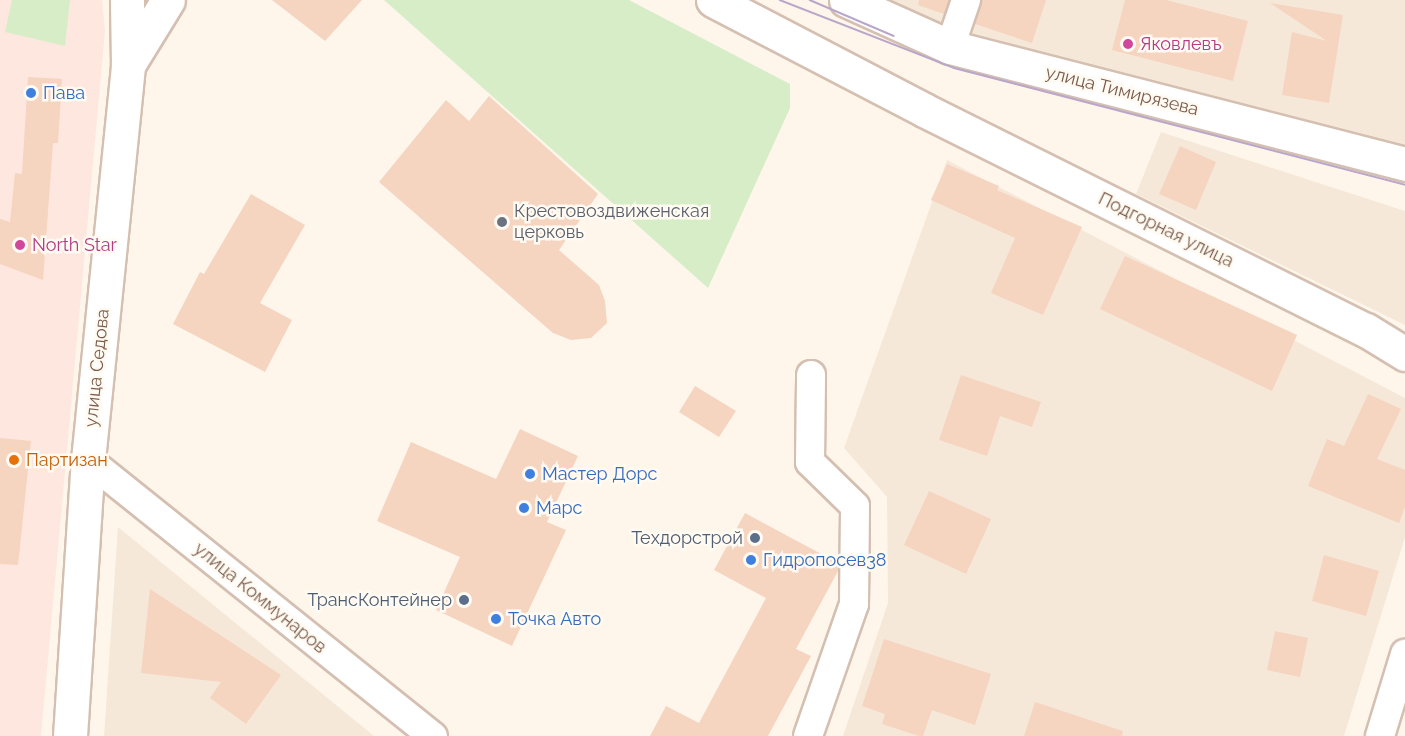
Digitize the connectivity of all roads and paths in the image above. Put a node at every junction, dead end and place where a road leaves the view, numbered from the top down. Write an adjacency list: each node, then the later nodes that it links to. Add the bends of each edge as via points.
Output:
1 (127, 0): 7 (street, улица Седова)
2 (168, 0): 7 (street)
3 (713, 0): 9 (street, Подгорная улица, via 924,110 1366,330)
4 (846, 0): 6 (street, улица Тимирязева)
5 (966, 0): 6 (street)
6 (950, 47): 8 (street, улица Тимирязева)
7 (128, 65): 11 (street, улица Седова)
8 (1405, 164)
9 (1405, 354)
10 (811, 375): 15 (street, via 810,462 855,506 854,604)
11 (88, 460): 13 (street, улица Седова); 14 (street, улица Коммунаров)
12 (1405, 654): 16 (street)
13 (70, 736)
14 (433, 736)
15 (808, 736)
16 (1380, 736)

